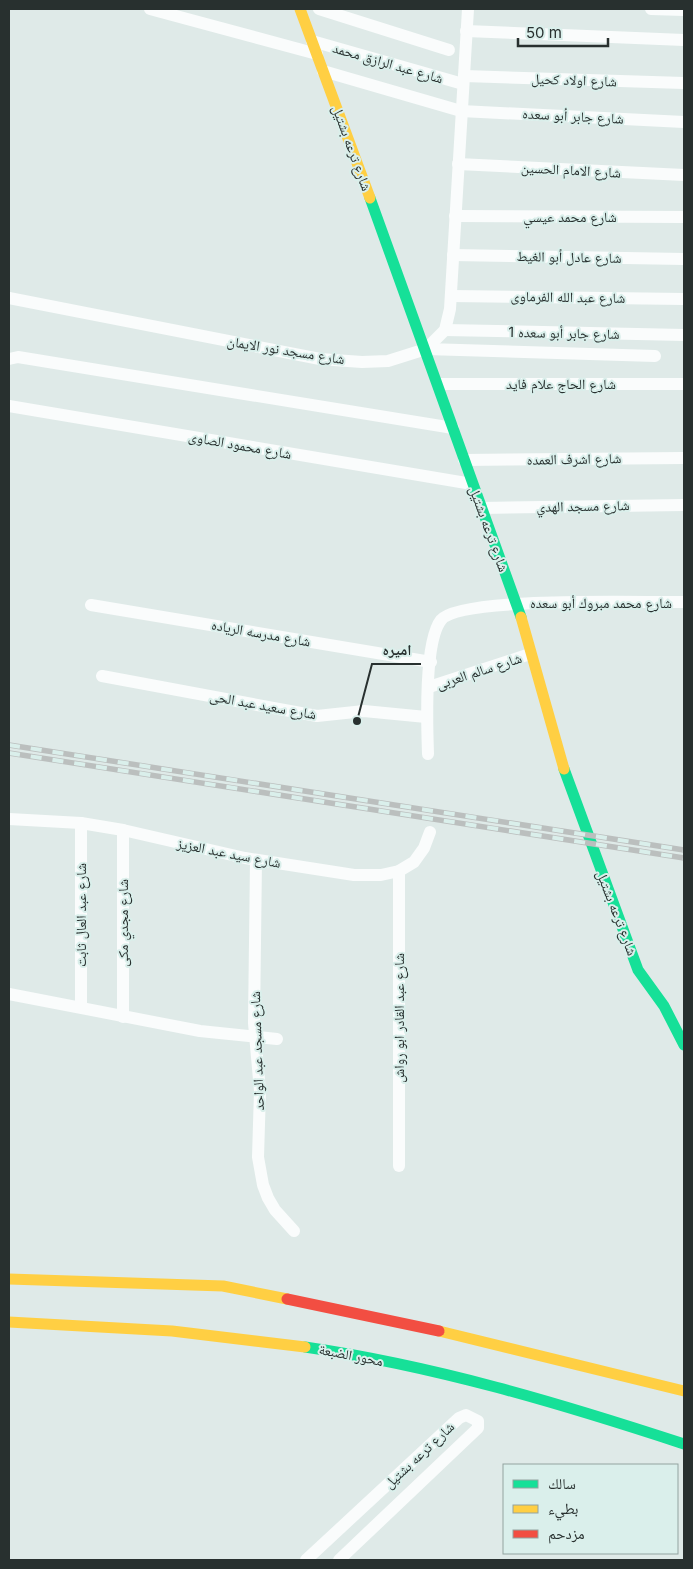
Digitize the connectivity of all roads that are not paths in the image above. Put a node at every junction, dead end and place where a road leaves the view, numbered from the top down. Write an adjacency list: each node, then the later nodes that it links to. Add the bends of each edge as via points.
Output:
1 (150, 9): 11 (street)
2 (300, 9): 9 (main road, شارع ترعه بشتيل)
3 (319, 9): 10 (street)
4 (468, 9): 7 (street)
5 (651, 9): 6 (street)
6 (684, 10)
7 (466, 31): 8 (street); 13 (street)
8 (684, 40)
9 (312, 41): 11 (main road, شارع ترعه بشتيل); 13 (street, شارع عبد الرازق محمد)
10 (449, 50)
11 (317, 54): 12 (main road, شارع ترعه بشتيل)
12 (323, 71): 15 (street, شارع جابر أبو سعده); 28 (main road, شارع ترعه بشتيل)
13 (463, 80): 14 (street, شارع اولاد كحيل); 15 (street)
14 (684, 83)
15 (461, 111): 16 (street, شارع جابر أبو سعده); 17 (street)
16 (684, 122)
17 (458, 164): 18 (street, شارع الامام الحسين); 19 (street)
18 (684, 175)
19 (455, 216): 20 (street, شارع محمد عيسي); 21 (street)
20 (684, 217)
21 (453, 255): 22 (street, شارع عادل أبو الغيط); 23 (street)
22 (684, 259)
23 (451, 296): 25 (street, شارع عبد الله الفرماوى); 26 (street)
24 (9, 298): 28 (street, شارع مسجد نور الايمان, via 320,359 388,361)
25 (684, 299)
26 (444, 330): 27 (street, شارع جابر أبو سعده 1); 28 (street, شارع مسجد نور الايمان)
27 (684, 335)
28 (426, 349): 29 (street); 31 (main road, شارع ترعه بشتيل)
29 (655, 356)
30 (9, 359): 34 (street)
31 (438, 384): 32 (street, شارع الحاج علام فايد); 34 (main road, شارع ترعه بشتيل)
32 (684, 384)
33 (9, 406): 37 (street, شارع محمود الصاوى)
34 (453, 428): 36 (main road, شارع ترعه بشتيل)
35 (684, 458): 36 (street, شارع اشرف العمده)
36 (464, 460): 37 (main road, شارع ترعه بشتيل)
37 (472, 484): 39 (main road, شارع ترعه بشتيل)
38 (684, 505): 39 (street, شارع مسجد الهدي)
39 (481, 508): 41 (main road, شارع ترعه بشتيل)
40 (684, 602): 41 (street, شارع محمد مبروك أبو سعده)
41 (517, 604): 43 (main road, شارع ترعه بشتيل); 44 (street, via 450,612 437,628)
42 (91, 605): 44 (street, شارع مدرسه الرياده)
43 (530, 654): 46 (street, شارع سالم العربى); 60 (main road, شارع ترعه بشتيل, via 565,773 638,970 664,1006)
44 (431, 662): 46 (street)
45 (102, 676): 47 (street, شارع سعيد عبد الحى, via 317,716 364,711)
46 (428, 688): 47 (street)
47 (426, 717): 48 (street)
48 (428, 754)
49 (9, 819): 50 (street, شارع سيد عبد العزيز)
50 (81, 823): 51 (street, شارع سيد عبد العزيز); 56 (street, شارع عبد العال ثابت)
51 (123, 830): 53 (street, شارع سيد عبد العزيز); 57 (street, شارع مجدي مكى)
52 (430, 832): 54 (street, via 414,862)
53 (256, 860): 54 (street, شارع سيد عبد العزيز, via 354,875); 58 (street, شارع مسجد عبد الواحد)
54 (400, 871): 61 (street, شارع عبد القادر ابو رواش)
55 (9, 994): 56 (street)
56 (81, 1007): 57 (street)
57 (123, 1017): 58 (street)
58 (255, 1038): 59 (street); 62 (street, شارع مسجد عبد الواحد, via 260,1091 260,1171 275,1210)
59 (277, 1039)
60 (684, 1045)
61 (399, 1166)
62 (294, 1231)
63 (9, 1279): 65 (main road, via 223,1286 449,1333)
64 (9, 1322): 66 (main road, محور الضبعة, via 106,1325 330,1350 441,1372 550,1400)
65 (684, 1391)
66 (684, 1444)
67 (306, 1560): 68 (street, شارع ترعه بشتيل, via 459,1418 466,1415 478,1421 478,1428)
68 (339, 1560)

